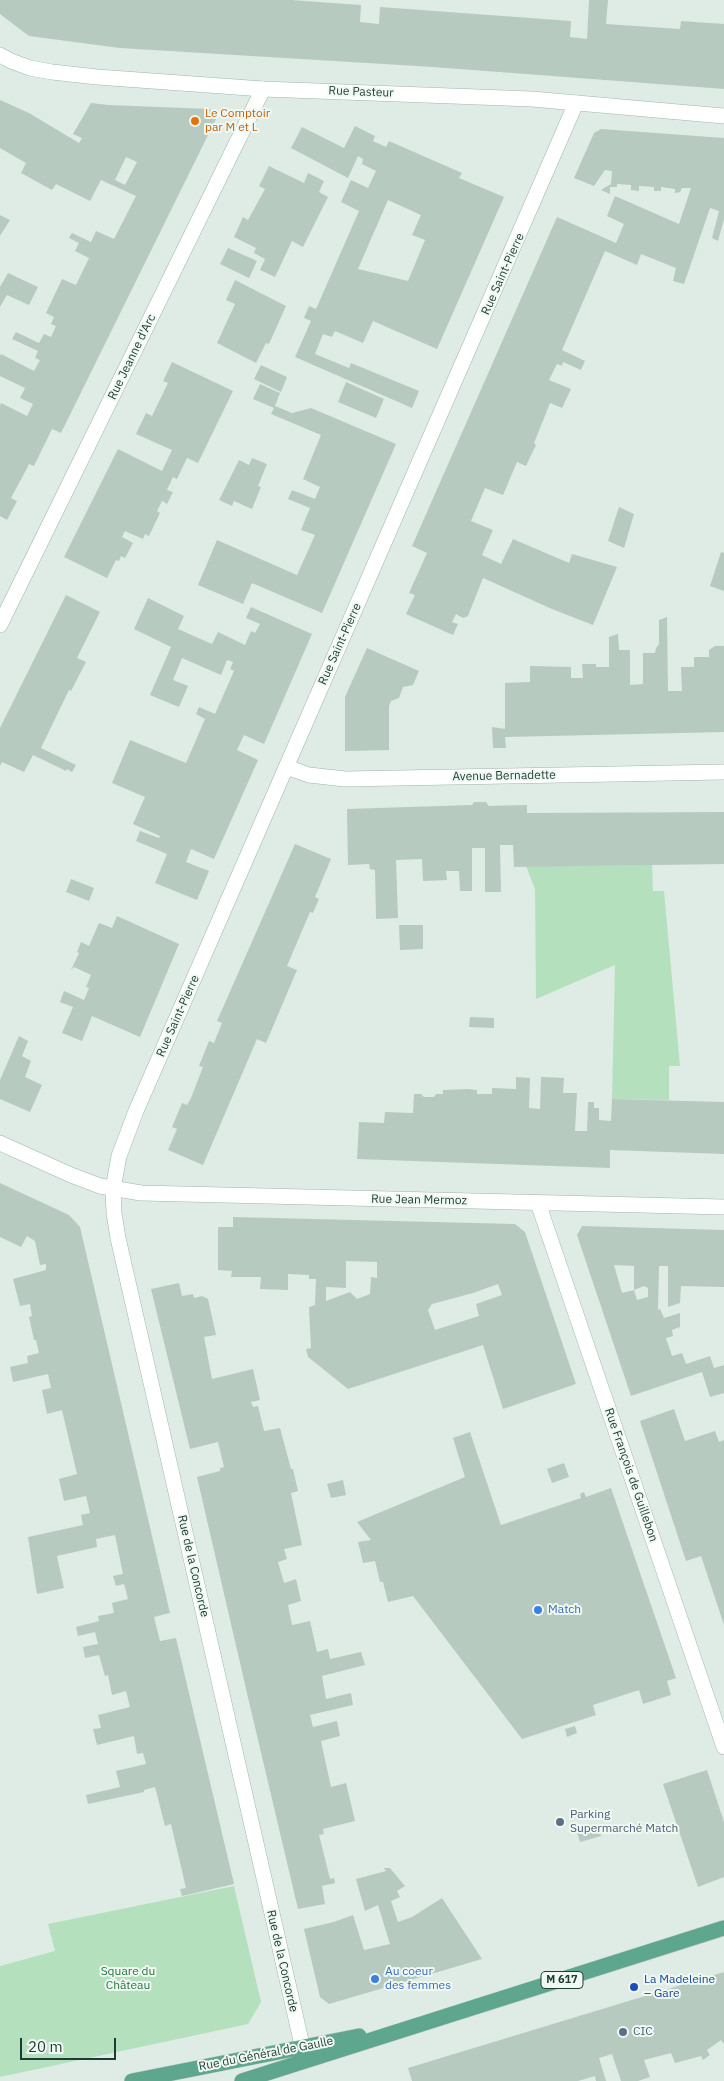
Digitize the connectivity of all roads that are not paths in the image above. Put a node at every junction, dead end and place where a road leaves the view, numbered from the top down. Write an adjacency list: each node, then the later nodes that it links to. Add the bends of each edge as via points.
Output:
1 (0, 55): 2 (street, Rue Pasteur, via 11,62 52,72)
2 (263, 88): 3 (street, Rue Pasteur); 5 (street, Rue Jeanne d'Arc)
3 (576, 103): 4 (street, Rue Pasteur); 6 (street, Rue Saint-Pierre)
4 (724, 116)
5 (0, 625)
6 (286, 767): 7 (street, Avenue Bernadette, via 309,775 346,779); 9 (street, Rue Saint-Pierre, via 128,1131)
7 (724, 772)
8 (0, 1143): 9 (street, via 71,1175)
9 (114, 1189): 10 (street, Rue Jean Mermoz, via 162,1194); 15 (street, Rue de la Concorde, via 118,1238)
10 (538, 1203): 11 (street, Rue Jean Mermoz); 12 (street, Rue François de Guillebon)
11 (724, 1207)
12 (724, 1748)
13 (724, 1928): 14 (main road, Rue du Général de Gaulle / M 617)
14 (400, 2030): 15 (main road, Rue du Général de Gaulle / M 617); 16 (main road, Rue du Général de Gaulle / M 617)
15 (302, 2046): 16 (street, Rue de la Concorde); 17 (main road, Rue du Général de Gaulle / M 617)
16 (306, 2062): 18 (main road, Rue du Général de Gaulle / M 617)
17 (132, 2081)
18 (242, 2081)

